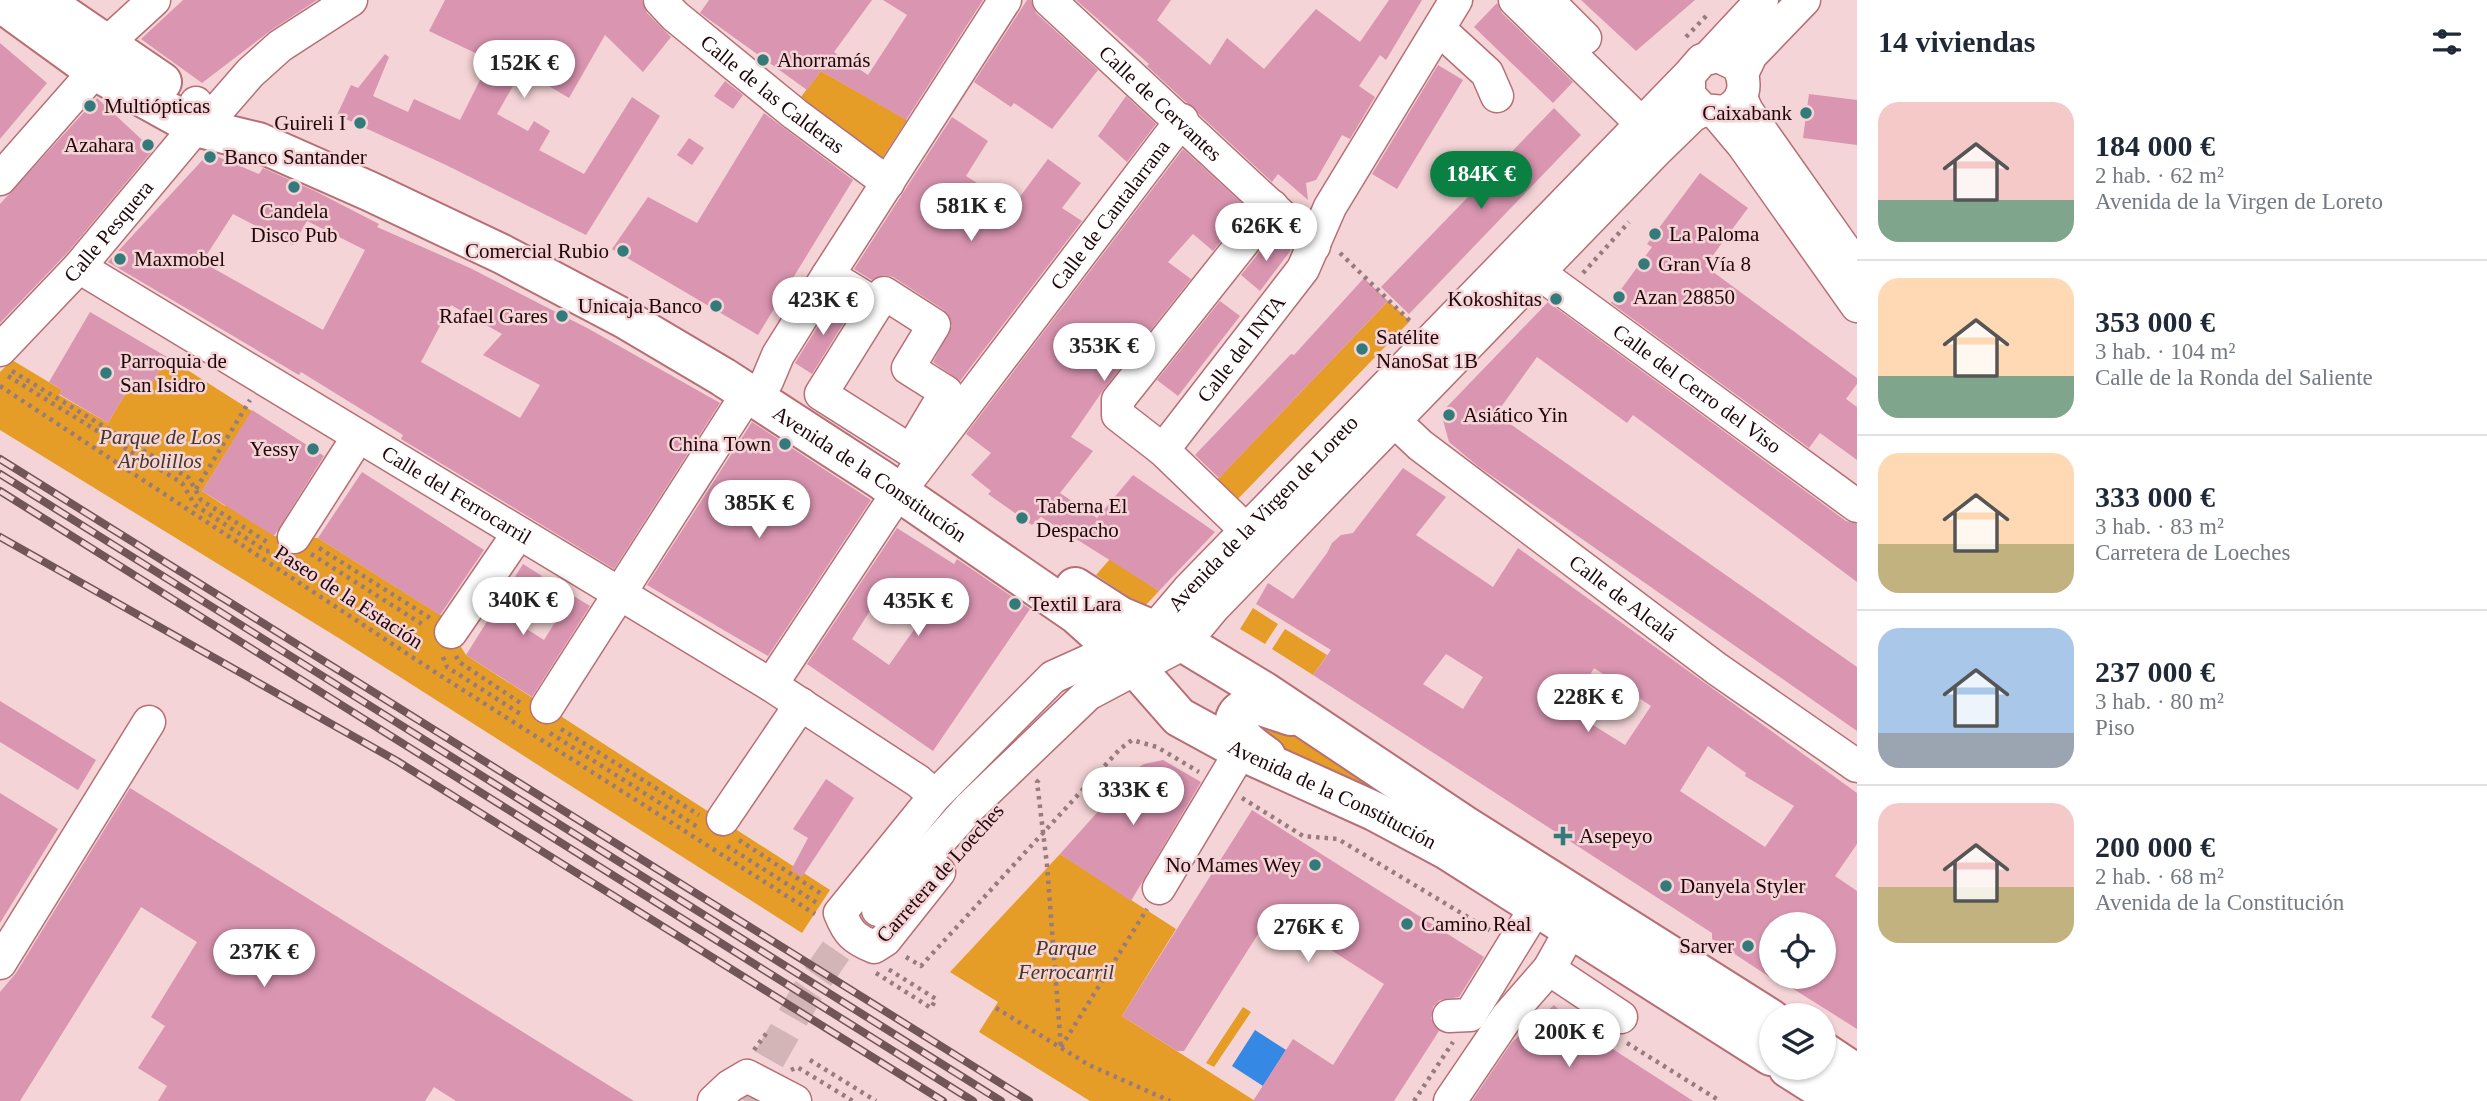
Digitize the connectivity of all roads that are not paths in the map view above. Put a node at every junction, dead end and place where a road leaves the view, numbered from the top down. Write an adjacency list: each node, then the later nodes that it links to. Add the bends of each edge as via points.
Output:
1 (42, 0): 20 (main road, Avenida de la Constitución)
2 (154, 0): 14 (street)
3 (351, 0): 20 (street, Calle Pesquera, via 280,46)
4 (1005, 0): 23 (street)
5 (1049, 0): 21 (street, Calle de Cervantes)
6 (1456, 0): 13 (street, Calle del INTA)
7 (1515, 0): 19 (street)
8 (1762, 0): 15 (street, Avenida de la Virgen de Loreto)
9 (1804, 0): 18 (street, Avenida de la Virgen de Loreto, via 1751,55)
10 (0, 2): 16 (main road, Avenida de la Constitución)
11 (674, 5): 23 (street, Calle de las Calderas, via 795,114)
12 (1566, 8): 19 (street)
13 (1438, 29): 17 (street, via 1487,74); 25 (street, Calle del INTA)
14 (118, 33)
15 (1699, 66): 18 (street, via 1689,96); 18 (street, via 1728,59); 19 (street, Avenida de la Virgen de Loreto)
16 (95, 71): 20 (main road, Avenida de la Constitución); 22 (street)
17 (1497, 96)
18 (1726, 99): 28 (street, via 1747,111); 29 (street, Avenida de la Virgen de Loreto, via 1692,116); 32 (street, via 1743,145)
19 (1649, 116): 35 (street, Avenida de la Virgen de Loreto)
20 (206, 119): 27 (street, Calle Pesquera); 34 (main road, Avenida de la Constitución, via 502,254)
21 (1182, 120): 24 (street, Calle de Cervantes); 38 (street, Calle de Cantalarrana)
22 (0, 179)
23 (888, 183): 30 (street)
24 (1272, 206): 25 (street); 26 (street, Calle de Cervantes); 37 (street, via 1118,400 1118,415)
25 (1330, 207): 26 (street, Calle del INTA)
26 (1323, 245): 37 (street, Calle del INTA)
27 (79, 267): 33 (street, Calle Pesquera); 36 (street, Calle del Ferrocarril)
28 (1857, 267)
29 (1539, 273): 35 (street, Avenida de la Virgen de Loreto); 39 (street, Calle del Cerro del Viso)
30 (828, 275): 31 (street); 34 (street)
31 (877, 305): 31 (street, via 821,394 911,451 946,392 908,368 934,325 884,293)
32 (1857, 306)
33 (3, 358)
34 (758, 387): 38 (main road, Avenida de la Constitución); 43 (street)
35 (1384, 411): 40 (street, Avenida de la Virgen de Loreto); 45 (street, Avenida de la Virgen de Loreto, via 1214,607); 52 (street, Calle de Alcalá, via 1420,445 1717,669)
36 (358, 436): 41 (street, Calle del Ferrocarril); 42 (street)
37 (1163, 450): 40 (street)
38 (905, 483): 45 (main road, Avenida de la Constitución); 46 (street, Calle de Cantalarrana)
39 (1857, 506)
40 (1246, 530): 45 (street, Avenida de la Virgen de Loreto)
41 (518, 534): 43 (street, Calle del Ferrocarril); 44 (street)
42 (294, 545)
43 (620, 596): 46 (street, Calle del Ferrocarril); 48 (street)
44 (444, 639)
45 (1125, 654): 50 (main road, Avenida de la Constitución); 51 (main road, Avenida de la Constitución, via 1179,717); 54 (street, Carretera de Loeches, via 1054,677); 54 (street, Carretera de Loeches, via 1055,751 932,879 885,940 874,947 856,940 840,913); 58 (street, Carretera de Loeches)
46 (771, 685): 47 (street, Calle del Ferrocarril)
47 (801, 704): 54 (street, Calle del Ferrocarril); 55 (street)
48 (540, 717)
49 (149, 722): 60 (street)
50 (1316, 725): 53 (main road, via 1255,704 1235,722 1245,741); 62 (main road, Avenida de la Constitución, via 1464,825)
51 (1241, 751): 53 (main road, Avenida de la Constitución); 56 (street)
52 (1857, 766)
53 (1292, 776): 57 (main road, Avenida de la Constitución, via 1374,811)
54 (935, 796)
55 (715, 828)
56 (1159, 888)
57 (1537, 906): 59 (main road, Avenida de la Constitución); 63 (street, via 1514,945)
58 (873, 907)
59 (1572, 928): 61 (street); 65 (main road, Avenida de la Constitución)
60 (0, 962)
61 (1549, 969): 64 (street); 71 (street, via 1507,1017)
62 (1759, 1011)
63 (1460, 1016)
64 (1618, 1027)
65 (1759, 1048)
66 (1836, 1060): 67 (main road)
67 (1857, 1074)
68 (1807, 1080): 72 (main road)
69 (789, 1085): 70 (street, via 747,1076)
70 (714, 1101)
71 (1450, 1101)
72 (1840, 1101)

